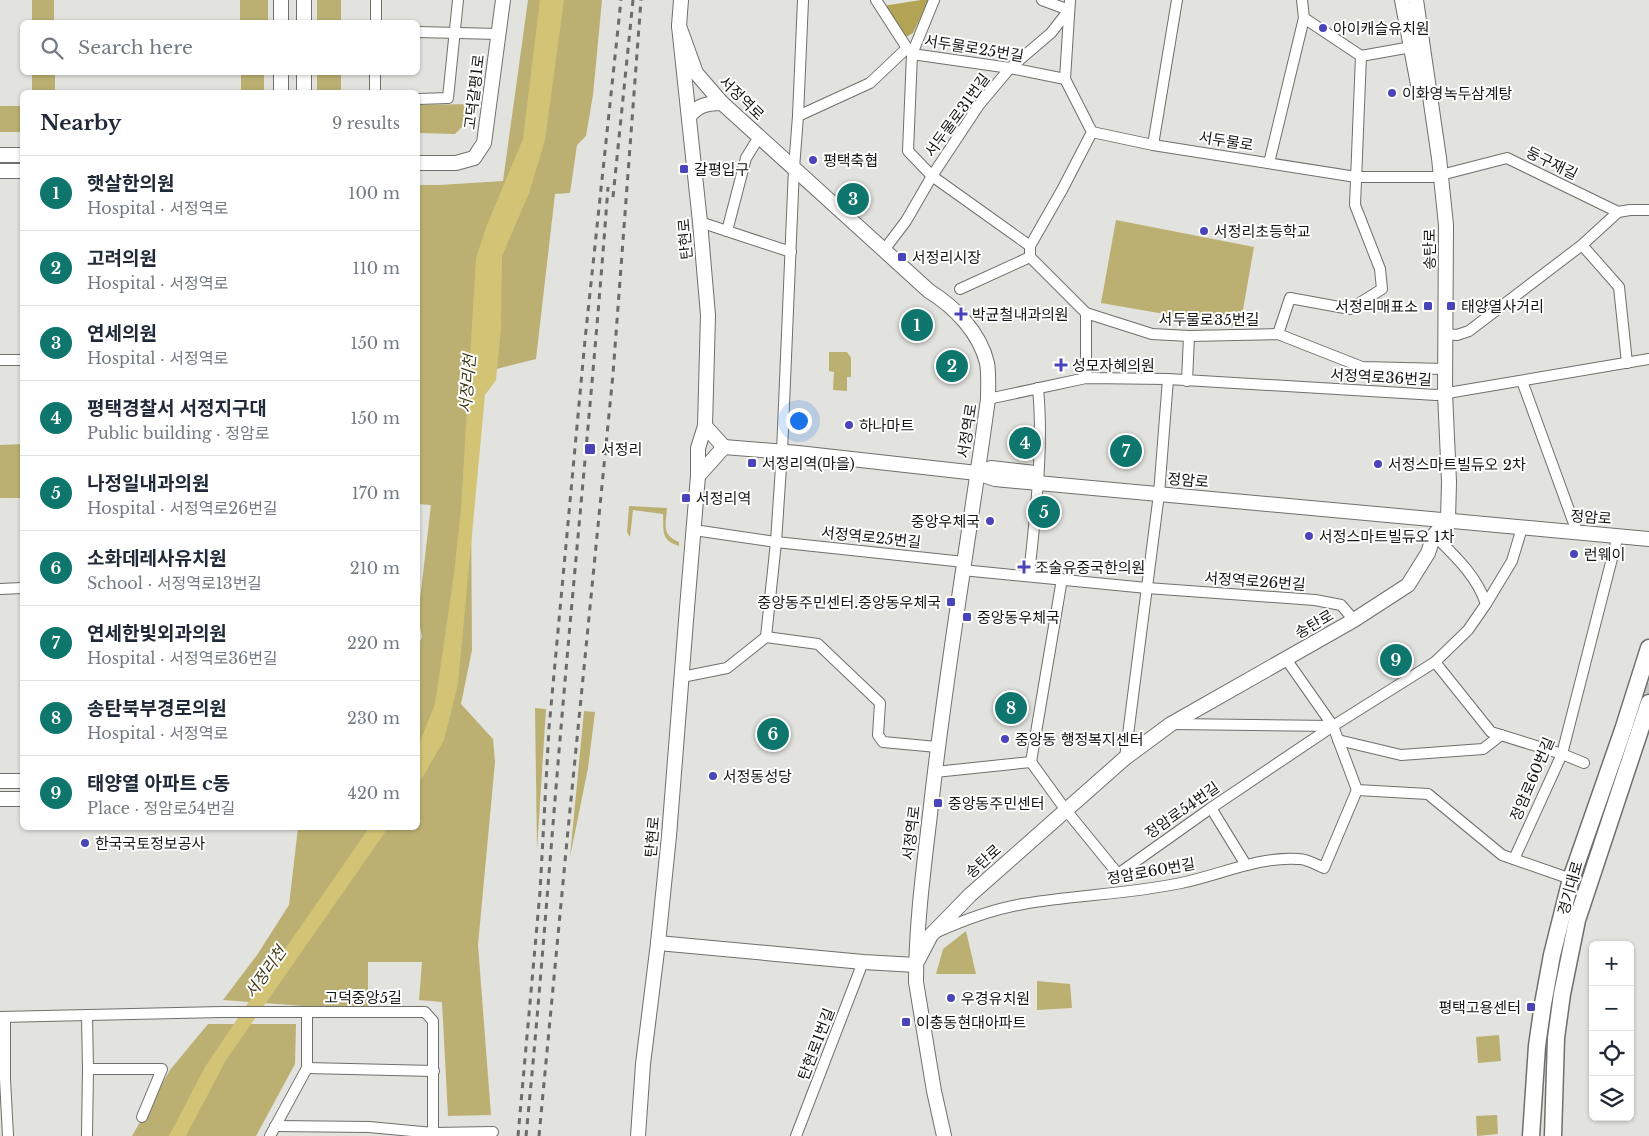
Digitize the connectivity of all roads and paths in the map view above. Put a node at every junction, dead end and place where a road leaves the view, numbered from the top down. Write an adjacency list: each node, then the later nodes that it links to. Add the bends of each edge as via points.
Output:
1 (282, 0): 19 (street)
2 (304, 0): 20 (street)
3 (376, 0): 21 (street)
4 (458, 0): 24 (street)
5 (503, 0): 25 (street, 고덕갈평1로)
6 (681, 0): 22 (street, 탄현로)
7 (802, 0): 39 (street)
8 (876, 0): 27 (street, 서두물로25번길)
9 (934, 0): 17 (street)
10 (943, 0): 17 (street)
11 (1042, 0): 16 (street)
12 (1177, 0): 43 (street)
13 (1302, 0): 18 (street)
14 (1402, 0): 26 (street, 송탄로)
15 (1416, 0): 26 (street, 송탄로)
16 (1070, 5): 29 (street, 서두물로31번길, via 1051,33); 33 (street)
17 (929, 14): 27 (street)
18 (1304, 18): 28 (street); 47 (street)
19 (281, 20)
20 (304, 20)
21 (376, 20)
22 (679, 26): 38 (street, 서정역로, via 696,74); 40 (street, 탄현로)
23 (420, 32): 24 (street)
24 (454, 32): 25 (street); 37 (street, via 448,98)
25 (498, 34): 46 (street, 고덕갈평1로, via 484,143 474,158 456,163)
26 (1417, 46): 28 (street); 52 (street, 송탄로)
27 (910, 51): 29 (street, 서두물로25번길); 39 (street, via 870,83); 51 (street, via 908,151)
28 (1361, 56): 53 (street)
29 (1010, 68): 33 (street, 서두물로25번길); 51 (street, 서두물로31번길, via 979,105)
30 (281, 75): 34 (street)
31 (304, 75): 35 (street)
32 (375, 75): 36 (street)
33 (1065, 79): 41 (street)
34 (281, 90)
35 (304, 90)
36 (375, 90)
37 (420, 99)
38 (722, 103): 40 (street, via 698,108); 42 (street, 서정역로)
39 (798, 116): 48 (street)
40 (689, 117): 56 (street, 탄현로)
41 (1092, 132): 43 (street, 서두물로); 59 (street)
42 (759, 137): 48 (street, 서정역로); 57 (street, via 746,158)
43 (1152, 145): 47 (street, 서두물로)
44 (0, 155): 45 (street)
45 (20, 155)
46 (420, 163)
47 (1269, 163): 53 (street, 서두물로)
48 (794, 168): 60 (street, 서정역로); 61 (street)
49 (0, 171): 50 (street)
50 (20, 171)
51 (932, 176): 59 (street); 60 (street, 서두물로31번길, via 906,221)
52 (1437, 176): 53 (street, 서두물로); 55 (street, 둥구재길, via 1507,158); 66 (street, 송탄로, via 1446,225); 72 (street, 송탄로)
53 (1356, 177): 65 (street, via 1355,205 1380,269 1382,289 1350,309 1290,298)
54 (1649, 210): 55 (street)
55 (1618, 212): 58 (street)
56 (700, 222): 57 (street); 80 (street, 탄현로, via 708,314)
57 (727, 231): 61 (street)
58 (1582, 245): 66 (street, via 1469,331); 71 (street, via 1619,287)
59 (1030, 246): 62 (street)
60 (884, 250): 79 (street, 서정역로, via 967,324 981,344 987,364)
61 (791, 252): 82 (street)
62 (1030, 257): 63 (street); 64 (street, 서두물로35번길)
63 (960, 289)
64 (1086, 313): 67 (street, 서두물로35번길, via 1152,334); 73 (street)
65 (1278, 334): 67 (street, 서두물로35번길); 72 (street, 서두물로35번길, via 1362,367)
66 (1445, 334): 72 (street, 송탄로)
67 (1190, 336): 75 (street)
68 (1649, 359): 71 (street, 서정역로36번길)
69 (0, 360): 70 (street)
70 (20, 360)
71 (1627, 363): 76 (street, 서정역로36번길)
72 (1440, 369): 78 (street, 송탄로)
73 (1086, 378): 74 (street, 서정역로36번길); 77 (street, 서정역로36번길)
74 (1168, 379): 75 (street, 서정역로36번길); 88 (street)
75 (1187, 381): 78 (street, 서정역로36번길)
76 (1522, 381): 78 (street, 서정역로36번길); 92 (street)
77 (1038, 388): 79 (street, 서정역로36번길); 87 (street)
78 (1440, 394): 89 (street, 송탄로)
79 (988, 399): 85 (street, 서정역로)
80 (704, 426): 81 (street); 83 (street, 탄현로)
81 (724, 447): 82 (street, 정암로); 84 (street)
82 (782, 452): 85 (street, 정암로); 96 (street)
83 (698, 458): 84 (street); 86 (street, 탄현로)
84 (712, 462): 86 (street)
85 (977, 473): 87 (street, 정암로, via 995,479); 97 (street, 서정역로)
86 (698, 476): 91 (street, 탄현로)
87 (1039, 478): 88 (street, 정암로); 98 (street)
88 (1159, 490): 89 (street, 정암로, via 1411,518); 101 (street)
89 (1444, 515): 90 (street, 정암로); 93 (street, 송탄로)
90 (1522, 528): 92 (street, 정암로); 103 (street, 정암로54번길, via 1512,561)
91 (694, 530): 96 (street, 서정역로25번길); 109 (street, 탄현로)
92 (1577, 532): 94 (street, 정암로)
93 (1434, 535): 103 (street, via 1464,565); 104 (street, 송탄로, via 1428,553 1408,585)
94 (1618, 535): 95 (street, 정암로); 117 (street, 정암로60번길)
95 (1649, 539)
96 (776, 542): 97 (street, 서정역로25번길); 105 (street)
97 (963, 566): 98 (street, 서정역로26번길); 116 (street, 서정역로)
98 (1029, 576): 99 (street, 서정역로26번길)
99 (1062, 579): 101 (street, 서정역로26번길); 119 (street)
100 (20, 588): 102 (street)
101 (1147, 588): 104 (street, 서정역로26번길, via 1341,604); 118 (street)
102 (0, 589)
103 (1486, 604): 108 (street, 정암로54번길, via 1468,630)
104 (1354, 620): 107 (street, 송탄로)
105 (766, 637): 109 (street, via 726,668); 116 (street, via 818,644 880,703 878,735 883,742)
106 (1649, 648): 131 (main road, 경기대로)
107 (1286, 659): 111 (street, 송탄로); 112 (street)
108 (1435, 662): 112 (street, 정암로54번길); 113 (street, via 1491,732)
109 (682, 677): 133 (street, 탄현로)
110 (1649, 703): 114 (main road, 경기대로)
111 (1171, 724): 112 (street); 118 (street, 송탄로)
112 (1333, 726): 115 (street); 127 (street, 정암로54번길)
113 (1501, 735): 115 (street, via 1483,749 1401,755); 117 (street)
114 (1644, 736): 156 (main road, 경기대로, via 1595,864 1576,930 1556,1038)
115 (1338, 740): 124 (street)
116 (937, 747): 121 (street, 서정역로)
117 (1562, 754): 120 (street); 129 (street, 정암로60번길)
118 (1125, 758): 128 (street, 송탄로)
119 (1031, 762): 121 (street); 128 (street)
120 (1584, 763)
121 (935, 772): 135 (street, 서정역로)
122 (0, 780): 123 (street)
123 (20, 780)
124 (1357, 790): 129 (street, via 1428,794 1502,855); 130 (street, 정암로60번길, via 1324,868 1301,859)
125 (0, 799): 126 (street)
126 (20, 799)
127 (1210, 808): 128 (street, 정암로54번길, via 1118,874); 130 (street)
128 (1065, 809): 132 (street, 송탄로)
129 (1514, 859): 131 (street)
130 (1246, 865): 132 (street, 정암로60번길, via 1181,883 1022,904 978,915)
131 (1571, 879): 155 (main road, 경기대로, via 1543,1004)
132 (931, 935): 135 (street, 송탄로)
133 (658, 944): 134 (street); 152 (street, 탄현로)
134 (863, 962): 135 (street); 153 (street, 탄현로1번길)
135 (916, 965): 154 (street, 송탄로, via 916,982)
136 (307, 1012): 137 (street); 139 (street, 고덕중앙5길); 141 (street, 고덕중앙5길, via 425,1012 433,1020)
137 (87, 1016): 138 (street); 140 (street)
138 (3, 1017): 142 (street)
139 (307, 1068): 141 (street); 144 (street, 고덕중앙5길)
140 (88, 1069): 143 (street, via 162,1069); 150 (street)
141 (434, 1070): 148 (street, 고덕중앙5길)
142 (2, 1079): 149 (street)
143 (142, 1117)
144 (275, 1126): 145 (street); 151 (street, 고덕중앙5길)
145 (305, 1131): 146 (street)
146 (369, 1132): 148 (street)
147 (493, 1132): 148 (street)
148 (433, 1134)
149 (8, 1136)
150 (87, 1136)
151 (270, 1136)
152 (638, 1136)
153 (796, 1136)
154 (944, 1136)
155 (1531, 1136)
156 (1553, 1136)

